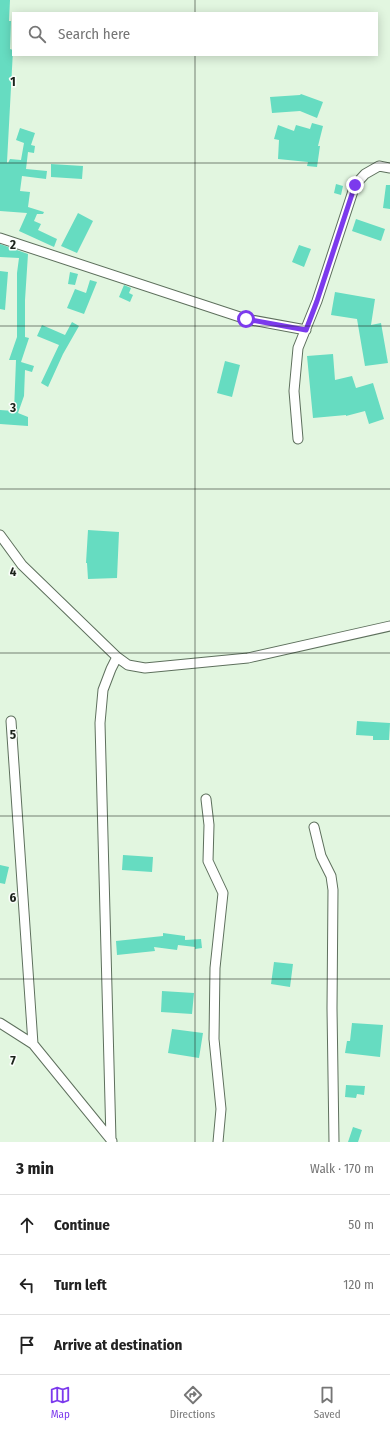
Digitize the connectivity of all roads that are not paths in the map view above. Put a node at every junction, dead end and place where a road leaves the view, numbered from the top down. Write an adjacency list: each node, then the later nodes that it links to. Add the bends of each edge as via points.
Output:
1 (390, 168): 3 (street, via 379,166 365,174 355,185)
2 (0, 238): 3 (street, via 246,319)
3 (306, 330): 4 (street, via 298,348 294,391)
4 (298, 439)
5 (0, 535): 7 (street, via 22,565)
6 (390, 626): 7 (street, via 248,658 145,668 128,665)
7 (117, 657): 13 (street, via 103,690 100,723)
8 (11, 721): 12 (street)
9 (206, 799): 14 (street, via 209,825 208,861 223,893 215,968 214,1039 221,1109)
10 (314, 827): 15 (street, via 321,856 331,876 333,890)
11 (0, 1023): 12 (street)
12 (33, 1044): 13 (street)
13 (112, 1141)
14 (218, 1142)
15 (334, 1142)

